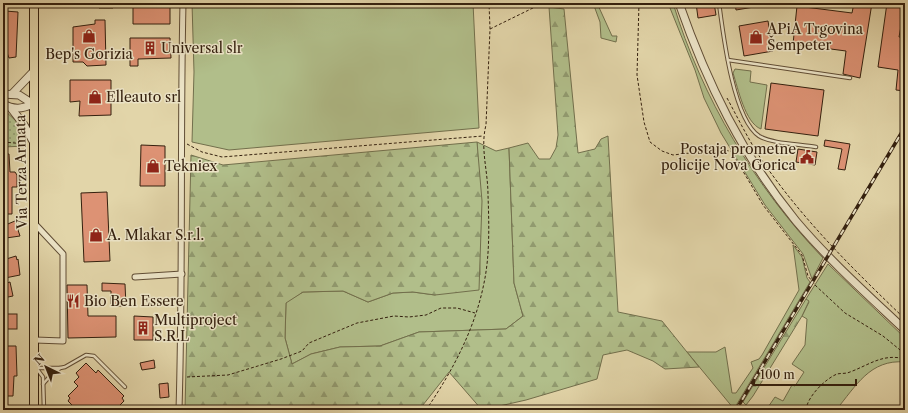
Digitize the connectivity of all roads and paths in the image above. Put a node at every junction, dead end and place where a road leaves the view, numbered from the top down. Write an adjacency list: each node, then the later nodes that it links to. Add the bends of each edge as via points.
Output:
1 (34, 3): 10 (main road, Via Terza Armata)
2 (183, 3): 19 (street)
3 (489, 3): 8 (path)
4 (550, 3): 8 (path, via 537,6)
5 (639, 3): 30 (path, via 637,75 650,142 672,155 731,151 763,205 802,255 808,276 816,286 845,313 884,336)
6 (679, 3): 28 (street, via 696,52 721,107 743,145 796,220 820,248)
7 (719, 3): 9 (lane)
8 (490, 29): 18 (path, via 486,125)
9 (728, 60): 11 (lane); 22 (lane, via 738,98 754,132 766,139)
10 (34, 71): 13 (street); 16 (main road, Via Terza Armata)
11 (850, 78)
12 (3, 94): 13 (street)
13 (12, 94): 16 (street, via 19,95)
14 (725, 95): 27 (path, via 768,168 803,214 845,261)
15 (3, 104): 17 (street)
16 (33, 104): 17 (street, via 24,108); 21 (main road, Via Terza Armata)
17 (11, 108): 21 (street, via 24,124)
18 (483, 136): 19 (path, via 222,157 202,152); 26 (path, via 488,193 488,254)
19 (180, 140): 24 (street)
20 (3, 142): 21 (path)
21 (34, 145): 23 (main road, Via Terza Armata)
22 (816, 147)
23 (35, 224): 29 (main road, Via Terza Armata); 29 (street, via 63,254 63,341)
24 (182, 274): 25 (street); 34 (street)
25 (135, 277)
26 (476, 313): 34 (path, via 457,308 440,308 426,314 394,316 357,323 308,343 302,351 281,359 228,375); 40 (path, via 451,371)
27 (905, 319)
28 (905, 330)
29 (35, 340): 32 (main road, Via Terza Armata)
30 (905, 354)
31 (905, 359): 41 (path, via 896,356 876,359 848,373 838,374 822,384 806,404)
32 (36, 368): 33 (lane); 35 (lane, via 42,374); 37 (main road, Via Terza Armata)
33 (60, 368): 35 (lane); 36 (lane, via 86,355 94,356)
34 (180, 377): 39 (street)
35 (43, 384): 38 (lane)
36 (125, 387)
37 (34, 410)
38 (44, 410)
39 (179, 410)
40 (426, 410)
41 (806, 410)

